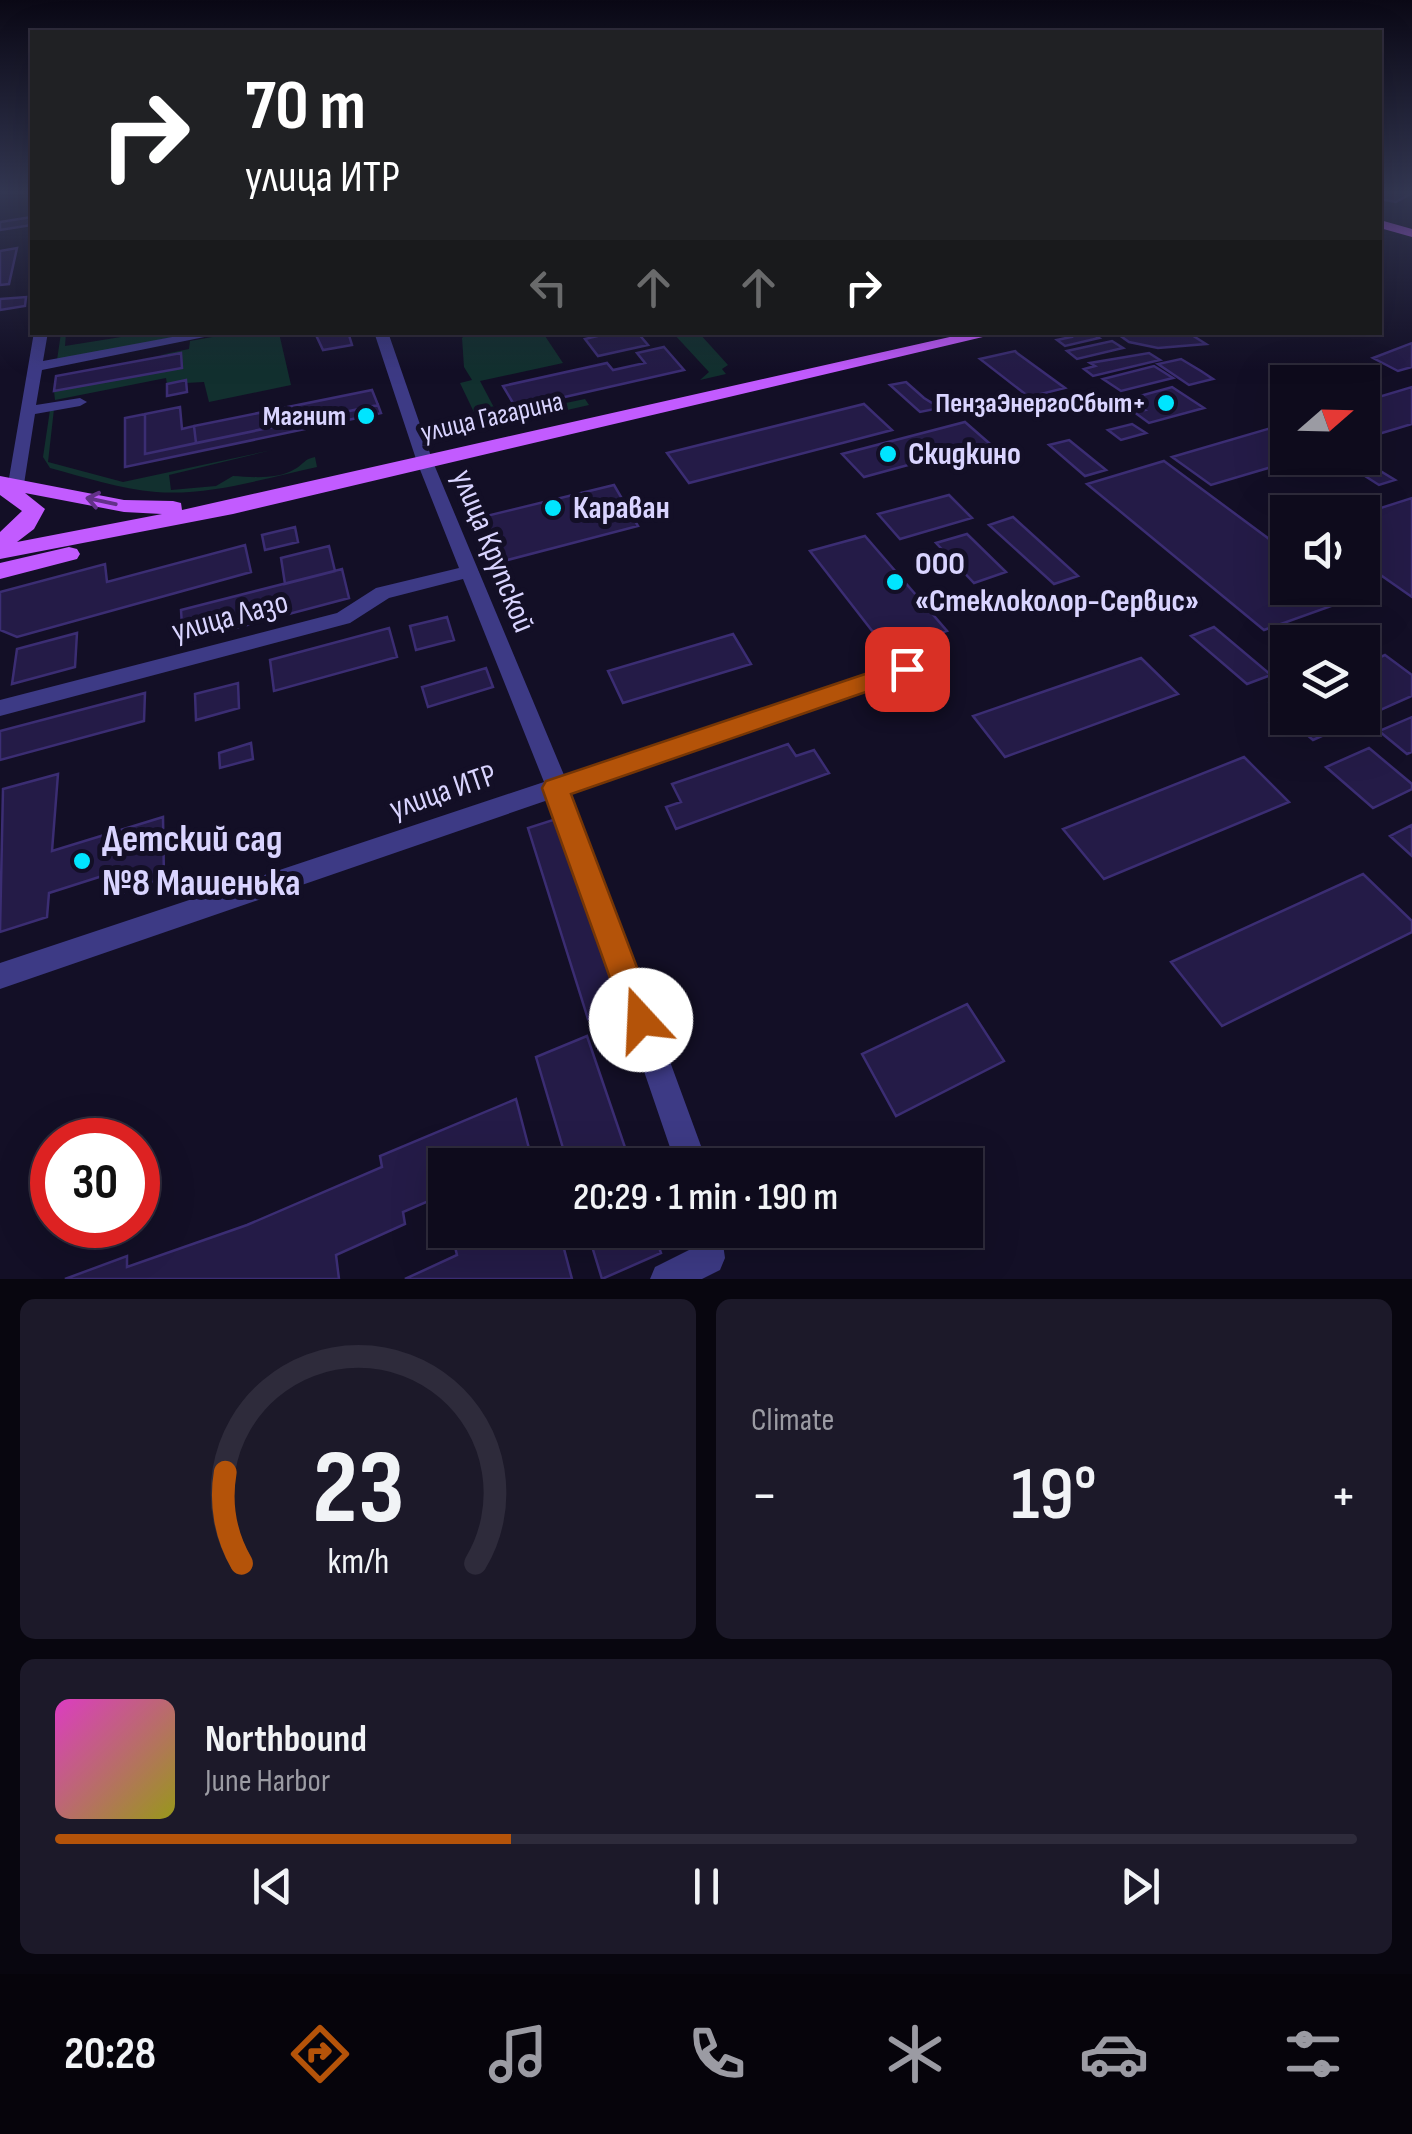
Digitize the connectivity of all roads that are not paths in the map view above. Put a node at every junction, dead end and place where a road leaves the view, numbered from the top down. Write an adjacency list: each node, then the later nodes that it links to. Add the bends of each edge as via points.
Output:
1 (41, 335): 5 (street)
2 (206, 335): 5 (street)
3 (382, 335): 8 (street, улица Крупской)
4 (983, 335): 8 (main road, улица Гагарина)
5 (36, 367): 7 (street)
6 (80, 402): 7 (street)
7 (30, 411): 9 (street)
8 (425, 462): 11 (main road, улица Гагарина); 16 (street, улица Крупской)
9 (5, 485): 10 (main road); 12 (main road, via 34,509)
10 (63, 493): 11 (main road, one-way to 10, via 124,506); 13 (main road, via 60,522)
11 (232, 507): 13 (main road, улица Гагарина); 15 (main road)
12 (0, 544)
13 (39, 544): 14 (main road, улица Гагарина)
14 (0, 552)
15 (0, 571)
16 (468, 571): 18 (street, улица Лазо, via 383,593 343,618); 19 (street, улица Крупской)
17 (907, 669): 19 (street, улица ИТР)
18 (0, 708)
19 (555, 788): 20 (street, улица ИТР); 21 (street, улица Крупской)
20 (0, 976)
21 (686, 1148)
22 (707, 1248): 23 (street, via 708,1258)
23 (667, 1279)

